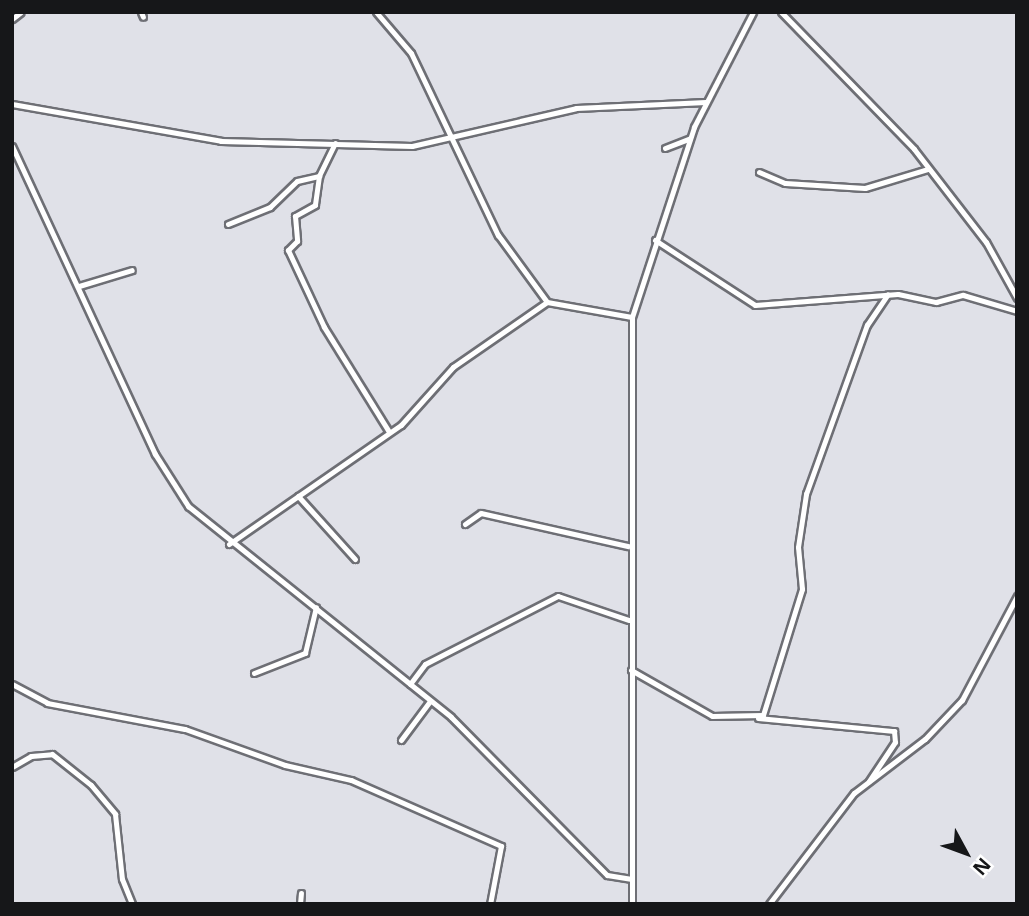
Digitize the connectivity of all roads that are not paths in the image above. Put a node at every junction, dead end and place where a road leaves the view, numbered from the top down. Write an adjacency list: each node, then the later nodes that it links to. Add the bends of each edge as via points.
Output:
1 (21, 12): 5 (street)
2 (376, 12): 8 (street, via 411,53)
3 (752, 12): 6 (street)
4 (781, 12): 13 (street)
5 (12, 19)
6 (706, 102): 8 (street, via 593,106); 9 (street)
7 (12, 104): 10 (street, via 221,141)
8 (454, 138): 10 (street, via 412,146); 22 (street, via 498,235)
9 (689, 139): 12 (street); 17 (street)
10 (335, 144): 15 (street)
11 (12, 146): 19 (street)
12 (665, 148)
13 (928, 169): 14 (street, via 865,188 785,183); 21 (street, via 986,242)
14 (759, 172)
15 (319, 176): 16 (street, via 297,181 270,207); 25 (street, via 317,202 295,216 298,238 288,250 324,327)
16 (228, 224)
17 (655, 240): 20 (street, via 755,305); 24 (street)
18 (132, 270): 19 (street)
19 (79, 286): 28 (street, via 155,454 188,506)
20 (888, 294): 23 (street, via 936,302 963,295); 39 (street, via 867,325 806,494 798,547 802,589)
21 (1017, 298)
22 (547, 302): 24 (street); 25 (street, via 453,367)
23 (1017, 311)
24 (632, 317): 29 (street)
25 (389, 432): 26 (street)
26 (298, 496): 28 (street); 30 (street)
27 (465, 524): 29 (street, via 481,513)
28 (229, 544): 32 (street)
29 (628, 546): 33 (street)
30 (355, 558)
31 (1017, 596): 42 (street, via 962,700 925,739)
32 (316, 607): 35 (street, via 305,653); 37 (street)
33 (629, 620): 34 (street); 37 (street, via 558,596 425,664)
34 (631, 670): 39 (street, via 703,713); 43 (street)
35 (254, 673)
36 (12, 684): 47 (street, via 47,703 185,729 285,765 351,780 502,846)
37 (410, 684): 38 (street)
38 (430, 701): 40 (street); 43 (street, via 492,754 598,867 616,879)
39 (758, 718): 42 (street, via 894,731 895,742)
40 (401, 740)
41 (12, 767): 45 (street, via 32,756 52,754 91,785 115,814 122,879)
42 (867, 783): 49 (street)
43 (632, 879): 48 (street)
44 (301, 893): 46 (street)
45 (132, 904)
46 (300, 904)
47 (490, 904)
48 (632, 904)
49 (769, 904)

